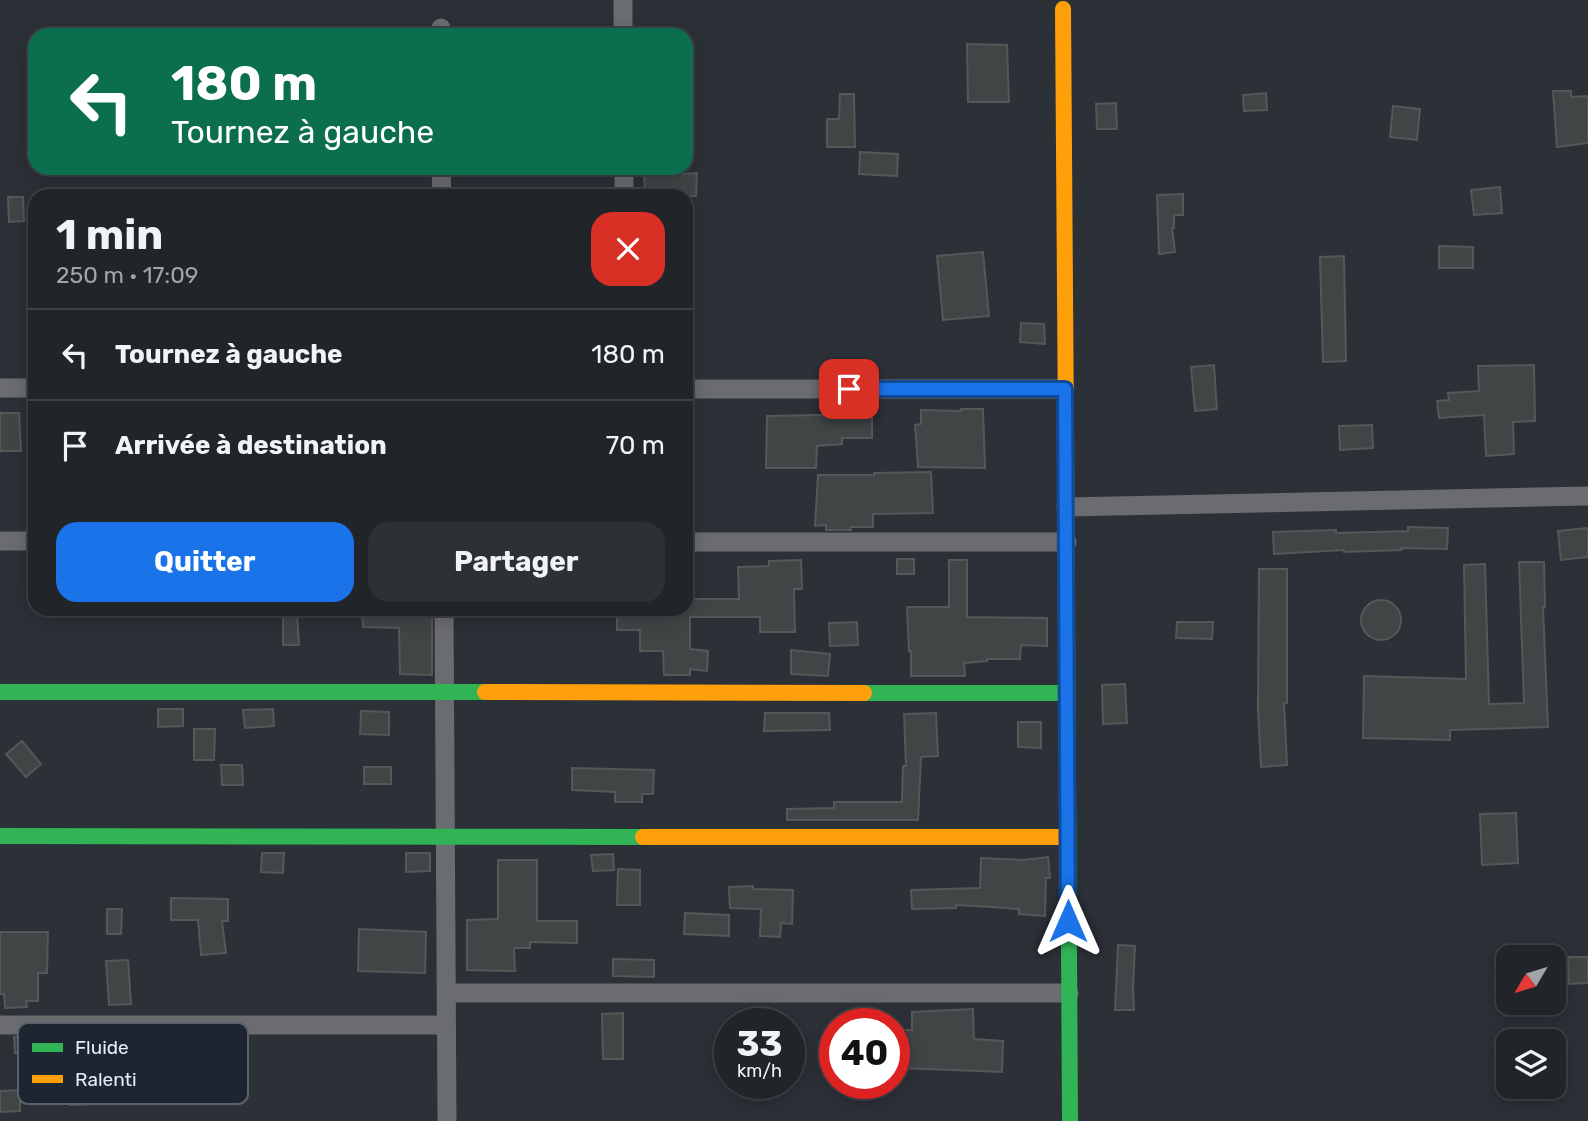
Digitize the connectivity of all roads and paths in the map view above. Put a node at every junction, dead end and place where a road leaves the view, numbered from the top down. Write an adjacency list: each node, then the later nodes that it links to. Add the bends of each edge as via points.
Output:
1 (623, 0): 3 (street)
2 (1063, 9): 7 (street)
3 (623, 28)
4 (0, 388): 5 (street)
5 (28, 388)
6 (693, 389): 7 (street)
7 (1065, 389): 9 (street)
8 (1588, 496): 9 (street)
9 (1066, 507): 13 (street)
10 (0, 541): 11 (street)
11 (28, 541)
12 (693, 542): 13 (street)
13 (1066, 542): 17 (street)
14 (444, 616): 16 (street)
15 (0, 692): 16 (street)
16 (444, 692): 17 (street); 19 (street)
17 (1067, 693): 20 (street)
18 (0, 836): 19 (street)
19 (445, 837): 20 (street); 21 (street)
20 (1068, 837): 22 (street)
21 (446, 993): 22 (street); 26 (street)
22 (1069, 993): 28 (street)
23 (0, 1025): 24 (street)
24 (18, 1025)
25 (248, 1025): 26 (street)
26 (446, 1025): 27 (street)
27 (447, 1121)
28 (1070, 1121)

